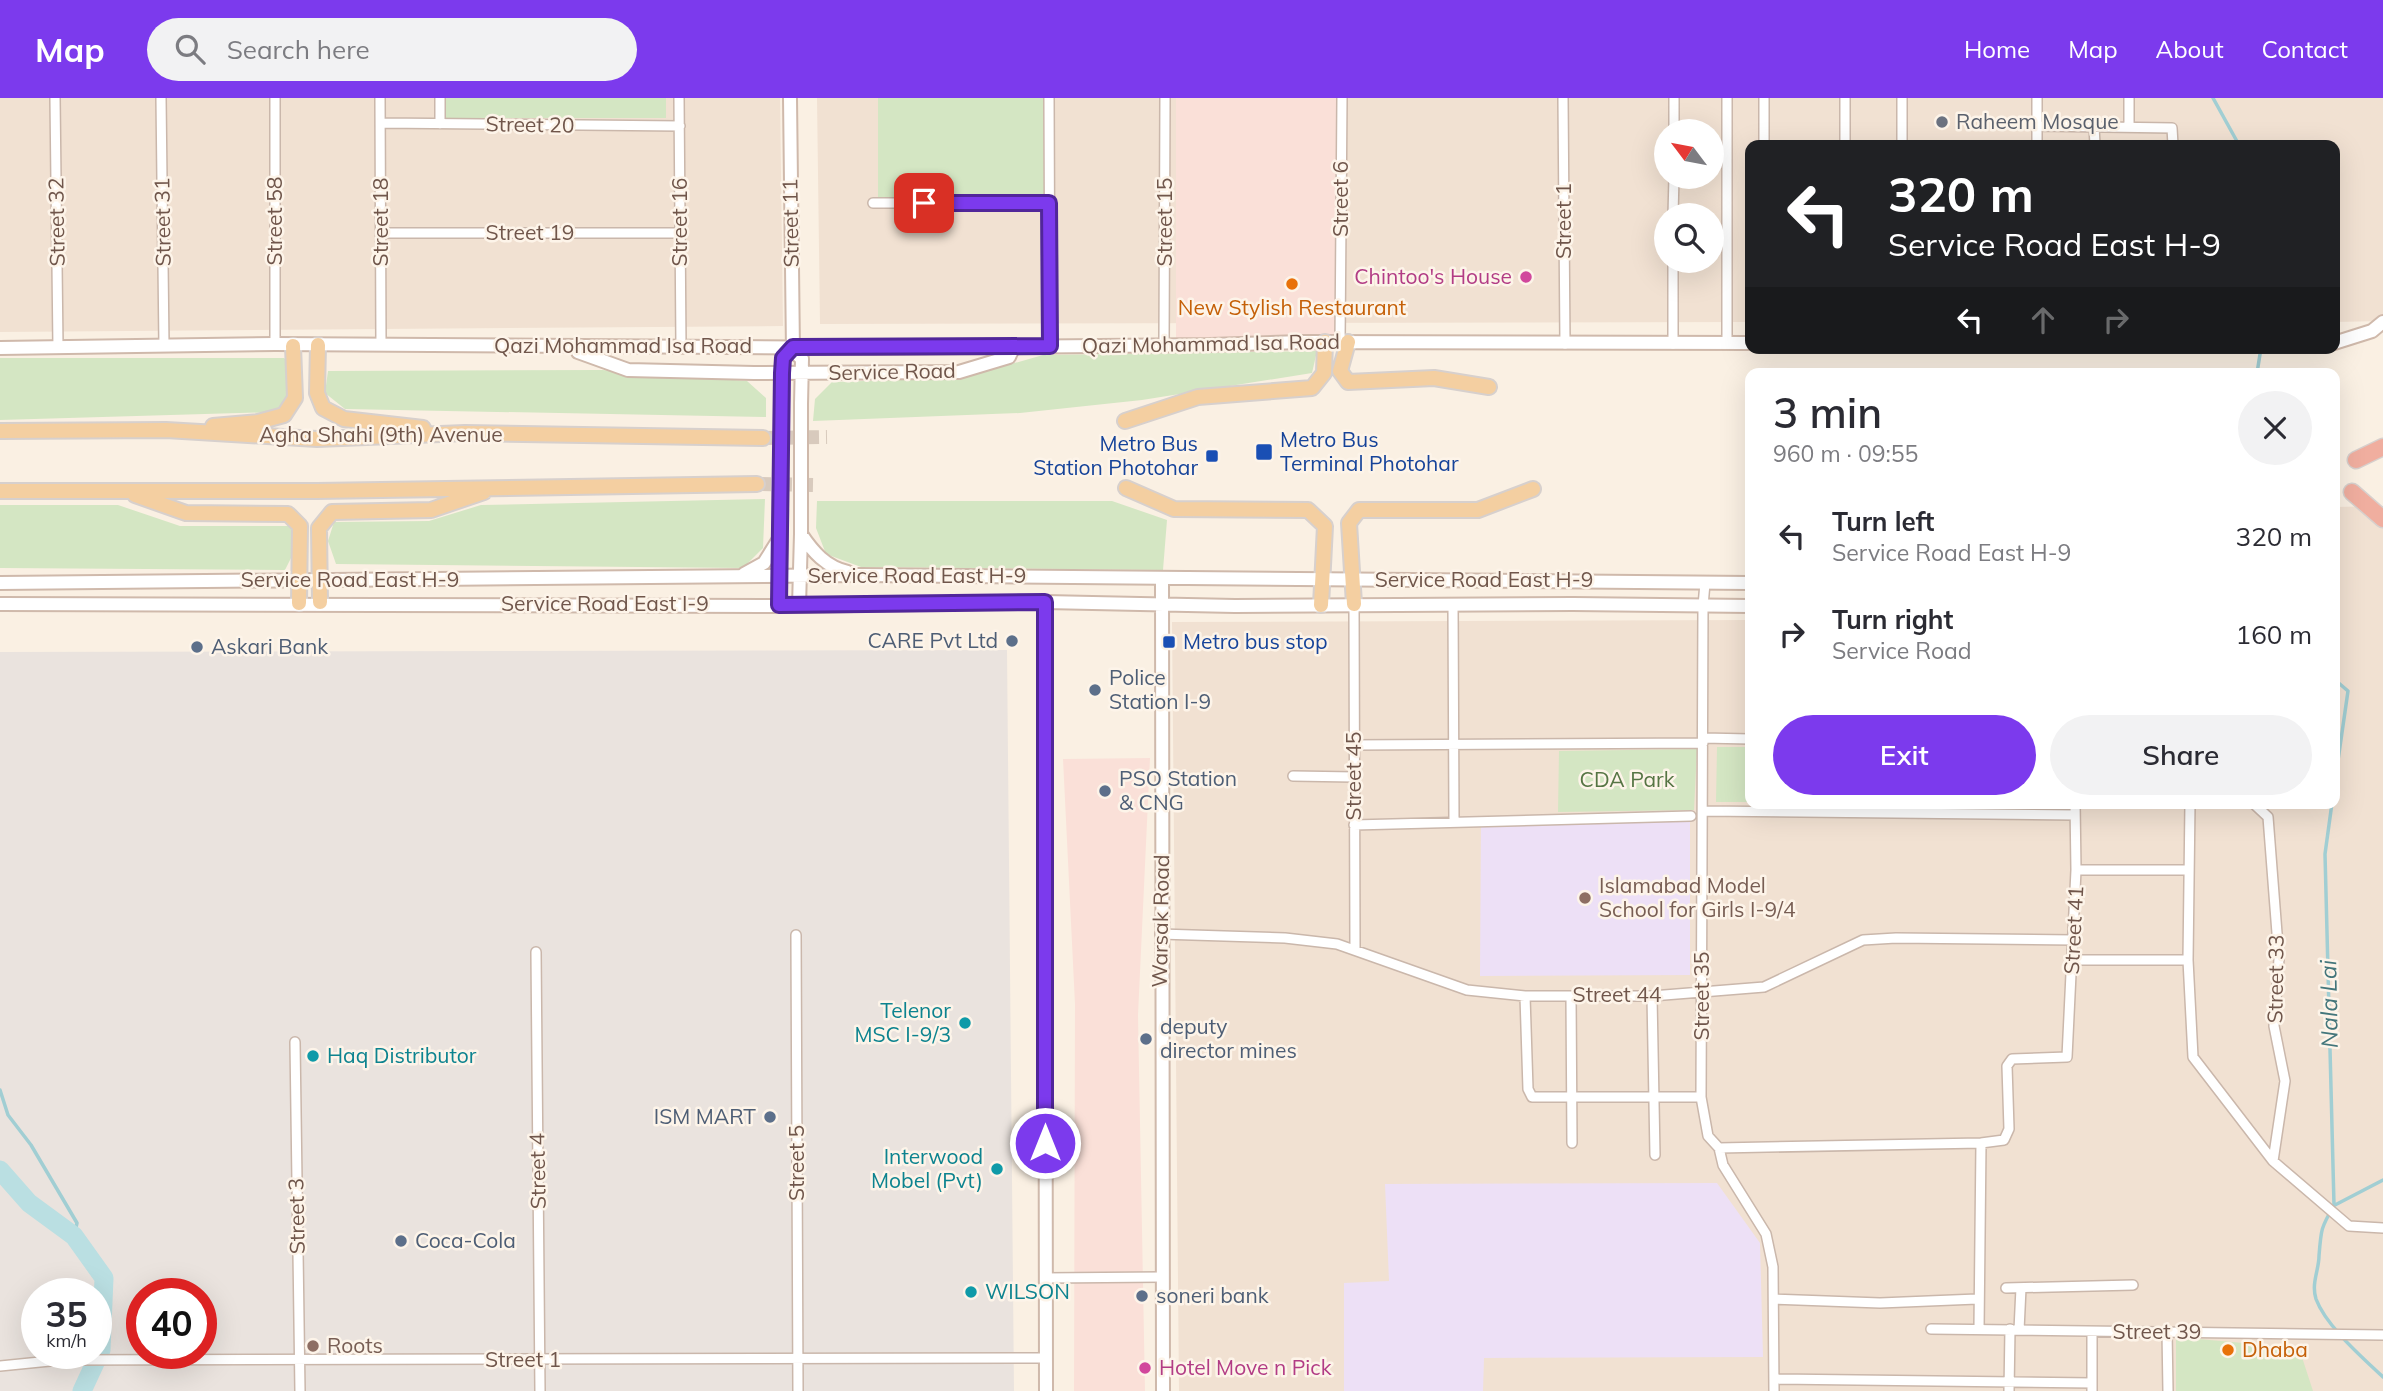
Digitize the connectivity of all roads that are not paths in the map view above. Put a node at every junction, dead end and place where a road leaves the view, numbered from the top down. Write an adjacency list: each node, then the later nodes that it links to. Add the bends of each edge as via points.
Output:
1 (55, 98): 53 (street, Street 32)
2 (161, 98): 48 (street, Street 31)
3 (275, 98): 42 (street, Street 58)
4 (380, 98): 20 (street, Street 18)
5 (440, 98): 21 (street)
6 (679, 98): 22 (street, Street 16)
7 (790, 98): 56 (street, Street 11)
8 (1049, 98): 33 (street)
9 (1165, 98): 52 (street, Street 15)
10 (1342, 98): 38 (street, Street 6)
11 (1563, 98): 43 (street, Street 1)
12 (1674, 98): 19 (street)
13 (1727, 98): 39 (street)
14 (1764, 98): 26 (street)
15 (1845, 98): 27 (street)
16 (1902, 98): 28 (street)
17 (2037, 98): 23 (street)
18 (2129, 98): 25 (street)
19 (1674, 119)
20 (381, 123): 21 (street, Street 20); 34 (street, Street 18)
21 (440, 124): 22 (street, Street 20)
22 (680, 126): 35 (street, Street 16)
23 (2037, 126): 24 (street); 29 (street)
24 (2094, 126): 25 (street); 30 (street)
25 (2129, 126): 31 (street, via 2172,128)
26 (1764, 140)
27 (1845, 140)
28 (1902, 140)
29 (2037, 140)
30 (2095, 140)
31 (2173, 140)
32 (873, 203): 33 (street)
33 (1049, 203): 51 (street)
34 (381, 233): 35 (street, Street 19); 46 (street, Street 18)
35 (680, 233): 54 (street, Street 16)
36 (1673, 273): 44 (street)
37 (2383, 322): 41 (street)
38 (1338, 342): 43 (street, Qazi Mohammad Isa Road); 52 (street, Qazi Mohammad Isa Road); 59 (main road, via 1340,371 1348,382 1434,378); 60 (main road, via 1324,373 1311,388 1198,397)
39 (1727, 342): 40 (street, Qazi Mohammad Isa Road); 44 (street, Qazi Mohammad Isa Road)
40 (1745, 342)
41 (2340, 342)
42 (275, 344): 48 (street, Qazi Mohammad Isa Road); 49 (street, Qazi Mohammad Isa Road)
43 (1565, 344): 44 (street, Qazi Mohammad Isa Road)
44 (1673, 344)
45 (318, 345): 46 (street, Qazi Mohammad Isa Road); 49 (street, Qazi Mohammad Isa Road); 63 (main road, via 317,393 323,408 344,419)
46 (381, 345): 47 (street, Qazi Mohammad Isa Road)
47 (577, 345): 54 (street, Qazi Mohammad Isa Road); 57 (street, Service Road, via 578,352 628,370)
48 (164, 346): 53 (street, Qazi Mohammad Isa Road)
49 (293, 346): 61 (main road, via 295,398 284,415 258,422)
50 (1014, 346): 51 (street, Qazi Mohammad Isa Road); 56 (street, Qazi Mohammad Isa Road); 58 (street, Service Road, via 1009,357 959,372)
51 (1050, 346): 52 (street, Qazi Mohammad Isa Road)
52 (1164, 346)
53 (58, 347): 55 (street, Qazi Mohammad Isa Road)
54 (681, 347): 56 (street, Qazi Mohammad Isa Road)
55 (0, 348)
56 (793, 349): 57 (street, via 783,358); 58 (street, Service Road, via 802,359)
57 (782, 373): 58 (street, Service Road); 75 (street, bridge)
58 (802, 373): 76 (street, Service Road, bridge)
59 (1489, 387)
60 (1125, 421)
61 (166, 430): 62 (main road, Agha Shahi (9th) Avenue); 63 (main road, Agha Shahi (9th) Avenue, via 317,439)
62 (0, 431)
63 (465, 433): 64 (main road, Agha Shahi (9th) Avenue)
64 (763, 438)
65 (2383, 447): 66 (highway)
66 (2356, 460)
67 (757, 484): 68 (main road)
68 (495, 488): 72 (main road); 86 (main road, via 431,510 332,512 319,528)
69 (1126, 488): 82 (main road, via 1174,509 1308,510 1325,526)
70 (1533, 489): 83 (main road, via 1478,510 1359,510 1349,523)
71 (0, 491): 72 (main road)
72 (124, 491): 85 (main road, via 186,513 288,514 300,526)
73 (2352, 492): 74 (highway)
74 (2383, 519)
75 (781, 532): 78 (street); 80 (street, via 764,563)
76 (801, 534): 77 (street, via 825,562); 79 (street, Service Road)
77 (861, 575): 79 (street, Service Road East H-9); 81 (street, Service Road East H-9)
78 (781, 576): 79 (street, Service Road East H-9); 80 (street, Service Road East H-9); 99 (street)
79 (800, 576): 99 (street, Service Road)
80 (731, 577): 86 (street, Service Road East H-9)
81 (1162, 578): 82 (street, Service Road East H-9); 94 (street, Warsak Road)
82 (1321, 579): 83 (street, Service Road East H-9); 98 (main road)
83 (1351, 579): 84 (street, Service Road East H-9); 95 (main road)
84 (1572, 579): 88 (street, Service Road East H-9); 97 (street)
85 (300, 580): 86 (street, Service Road East H-9); 87 (street, Service Road East H-9); 92 (main road)
86 (320, 580): 90 (main road)
87 (0, 583)
88 (1705, 583): 89 (street, Service Road East H-9); 100 (street, Street 35)
89 (1745, 583)
90 (320, 602): 92 (street, Service Road East I-9); 99 (street, Service Road East I-9)
91 (1045, 602): 94 (street, Service Road East H-9); 99 (street, Service Road East H-9); 140 (street)
92 (299, 603): 93 (street, Service Road East I-9)
93 (0, 604)
94 (1162, 604): 98 (street, Service Road East H-9); 119 (street, Warsak Road)
95 (1354, 604): 96 (street, Service Road East H-9); 98 (street, Service Road East H-9); 105 (street, Street 45)
96 (1453, 604): 97 (street, Service Road East H-9); 104 (street)
97 (1573, 604): 100 (street, Service Road East H-9)
98 (1321, 605)
99 (790, 606)
100 (1703, 606): 101 (street, Service Road East H-9); 103 (street, Street 35)
101 (1745, 606)
102 (1745, 739): 103 (street)
103 (1703, 741): 104 (street); 111 (street, Street 35)
104 (1454, 743): 105 (street); 114 (street)
105 (1353, 745): 107 (street, Street 45)
106 (1293, 775): 107 (street)
107 (1354, 777): 115 (street, Street 45)
108 (2075, 809): 112 (street, Street 41)
109 (2190, 809): 117 (street)
110 (2260, 809): 137 (street, Street 33, via 2269,817 2279,959 2274,1026 2285,1081)
111 (1703, 811): 112 (street); 125 (street, Street 35)
112 (2075, 815): 116 (street, Street 41)
113 (1691, 816): 114 (street)
114 (1454, 821): 115 (street)
115 (1354, 825): 121 (street, Street 45)
116 (2076, 870): 117 (street); 120 (street, Street 41)
117 (2189, 870): 124 (street)
118 (796, 934): 155 (street, Street 5)
119 (1160, 934): 121 (street, Street 44, via 1285,937); 139 (street, Warsak Road)
120 (2073, 940): 123 (street, Street 41); 125 (street, Street 44, via 1863,940 1764,987)
121 (1355, 948): 126 (street, Street 44, via 1467,990)
122 (536, 952): 154 (street, Street 4)
123 (2072, 960): 124 (street); 134 (street, Street 41, via 2067,1057 2012,1059 2007,1066 2008,1135 2004,1140)
124 (2188, 960): 137 (street, via 2193,1057)
125 (1703, 993): 128 (street, Street 44); 132 (street, Street 35)
126 (1525, 996): 127 (street, Street 44); 131 (street, via 1529,1094 1536,1099)
127 (1571, 996): 128 (street, Street 44); 131 (street)
128 (1651, 996): 130 (street)
129 (295, 1042): 153 (street, Street 3)
130 (1653, 1096): 131 (street); 132 (street); 136 (street)
131 (1573, 1097): 133 (street)
132 (1702, 1097): 135 (street, Street 35, via 1708,1136)
133 (1572, 1143)
134 (1981, 1143): 135 (street); 145 (street)
135 (1719, 1148): 144 (street, Street 35, via 1723,1165 1766,1234)
136 (1656, 1156)
137 (2273, 1161): 138 (street, via 2340,1220 2360,1229)
138 (2383, 1228)
139 (1162, 1277): 140 (street); 165 (street, Warsak Road)
140 (1046, 1278): 152 (street)
141 (2133, 1285): 143 (street)
142 (2006, 1288): 143 (street)
143 (2021, 1288): 148 (street)
144 (1774, 1298): 145 (street, via 1880,1303); 157 (street, Street 35)
145 (1977, 1299): 147 (street)
146 (1931, 1329): 147 (street, Street 39)
147 (1979, 1329): 148 (street, Street 39)
148 (2014, 1329): 150 (street, Street 39); 159 (street)
149 (2167, 1331): 150 (street, Street 39); 151 (street, Street 39); 167 (street)
150 (2092, 1332): 160 (street)
151 (2383, 1335)
152 (1046, 1358): 155 (street, Street 1); 164 (street)
153 (300, 1359): 154 (street, Street 1); 156 (street, Street 1, via 60,1360); 161 (street, Street 3)
154 (540, 1360): 155 (street, Street 1); 162 (street, Street 4)
155 (798, 1360): 163 (street, Street 5)
156 (0, 1366)
157 (1774, 1379): 158 (street); 166 (street, Street 35)
158 (1933, 1386): 159 (street)
159 (2009, 1386): 160 (street)
160 (2092, 1387)
161 (300, 1391)
162 (540, 1391)
163 (798, 1391)
164 (1046, 1391)
165 (1163, 1391)
166 (1774, 1391)
167 (2168, 1391)

